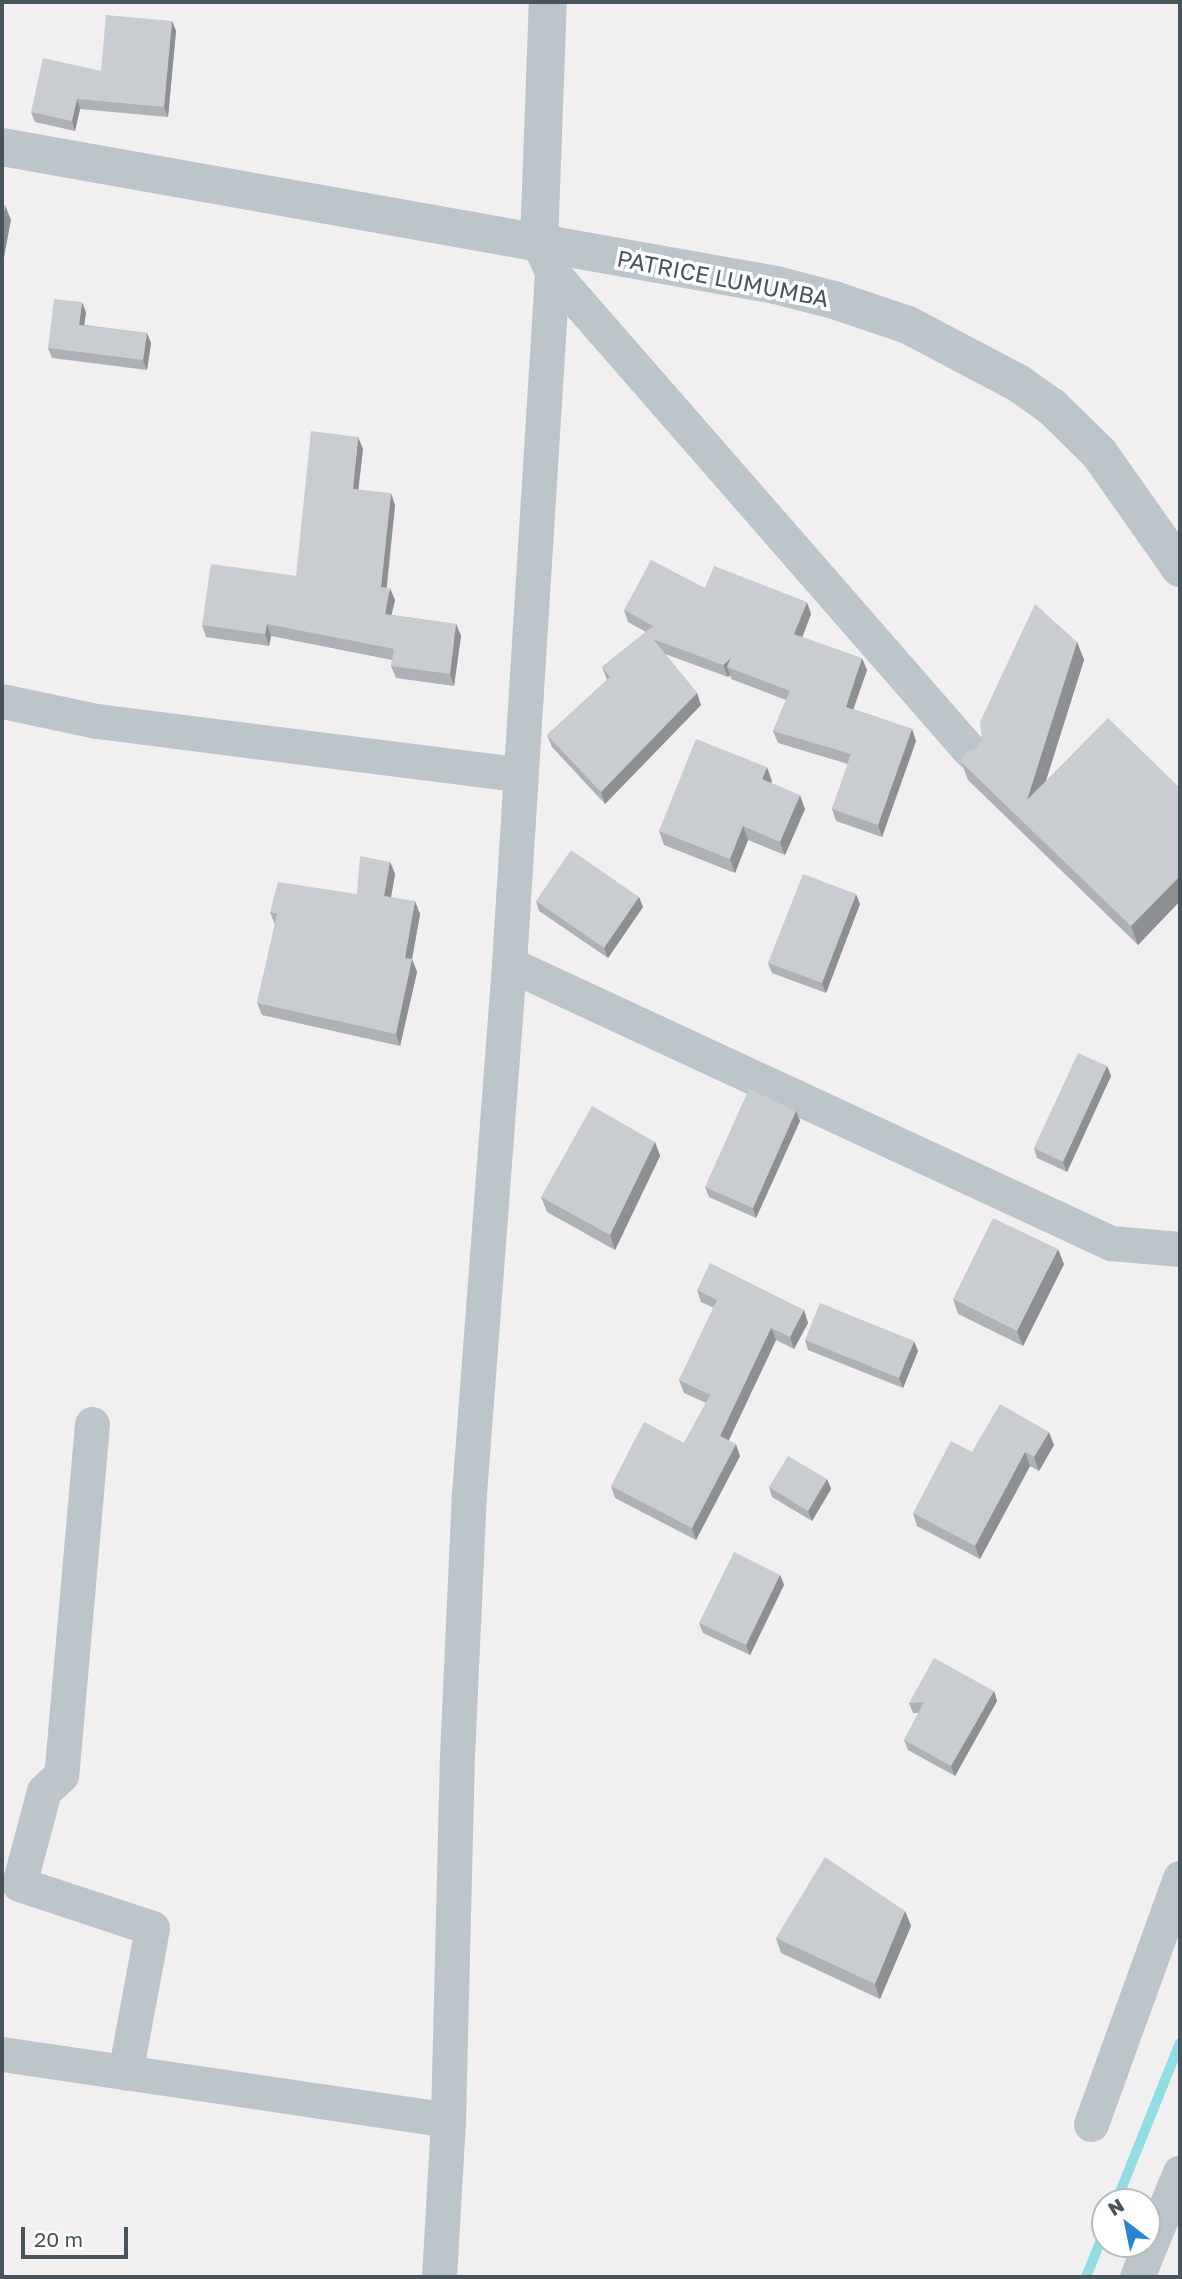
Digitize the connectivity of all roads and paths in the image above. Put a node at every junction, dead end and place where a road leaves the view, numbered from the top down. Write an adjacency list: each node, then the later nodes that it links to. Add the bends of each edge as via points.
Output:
1 (548, 2): 3 (street)
2 (2, 147): 3 (street, PATRICE LUMUMBA)
3 (546, 258): 4 (street, PATRICE LUMUMBA, via 776,285 908,325 1018,383 1052,407 1098,453); 6 (street); 7 (street)
4 (1180, 568)
5 (2, 702): 7 (street, via 97,721)
6 (970, 751)
7 (519, 774): 8 (street)
8 (509, 964): 9 (street, via 1111,1243); 14 (street, via 469,1494)
9 (1180, 1249)
10 (92, 1424): 13 (street, via 61,1775 44,1791 19,1884 152,1928)
11 (1180, 1878): 15 (street)
12 (2, 2054): 13 (street)
13 (125, 2073): 14 (street)
14 (448, 2120): 17 (street)
15 (1091, 2124)
16 (1180, 2172): 18 (street)
17 (439, 2277)
18 (1138, 2277)

